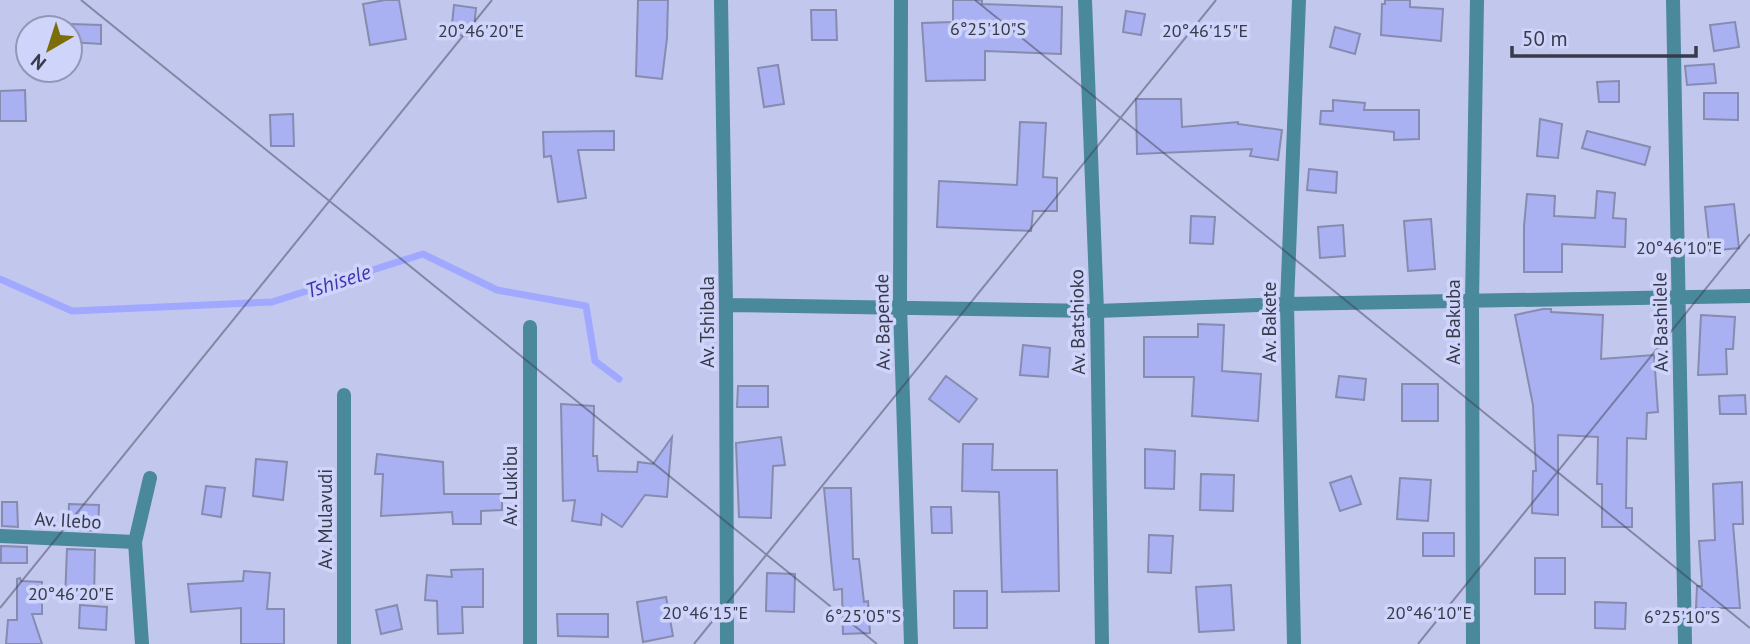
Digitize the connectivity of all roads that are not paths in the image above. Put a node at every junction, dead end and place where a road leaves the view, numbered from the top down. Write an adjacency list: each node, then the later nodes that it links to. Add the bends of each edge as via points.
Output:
1 (721, 0): 11 (street, Av. Tshibala)
2 (901, 0): 12 (street, Av. Bapende)
3 (1085, 0): 13 (street, Av. Batshioko)
4 (1299, 0): 10 (street, Av. Bakete)
5 (1477, 0): 9 (street, Av. Bakuba)
6 (1674, 0): 7 (street, Av. Bashilele)
7 (1679, 296): 8 (street); 9 (street); 27 (street, Av. Bashilele)
8 (1750, 296)
9 (1472, 301): 10 (street); 26 (street, Av. Bakuba)
10 (1287, 304): 13 (street); 25 (street, Av. Bakete)
11 (726, 305): 12 (street); 22 (street, Av. Tshibala)
12 (900, 306): 13 (street); 23 (street, Av. Bapende)
13 (1097, 311): 24 (street, Av. Batshioko)
14 (530, 327): 21 (street, Av. Lukibu)
15 (344, 395): 20 (street, Av. Mulavudi)
16 (150, 478): 18 (street)
17 (0, 536): 18 (street, Av. Ilebo)
18 (135, 542): 19 (street)
19 (142, 644)
20 (344, 644)
21 (530, 644)
22 (727, 644)
23 (911, 644)
24 (1102, 644)
25 (1294, 644)
26 (1473, 644)
27 (1685, 644)

